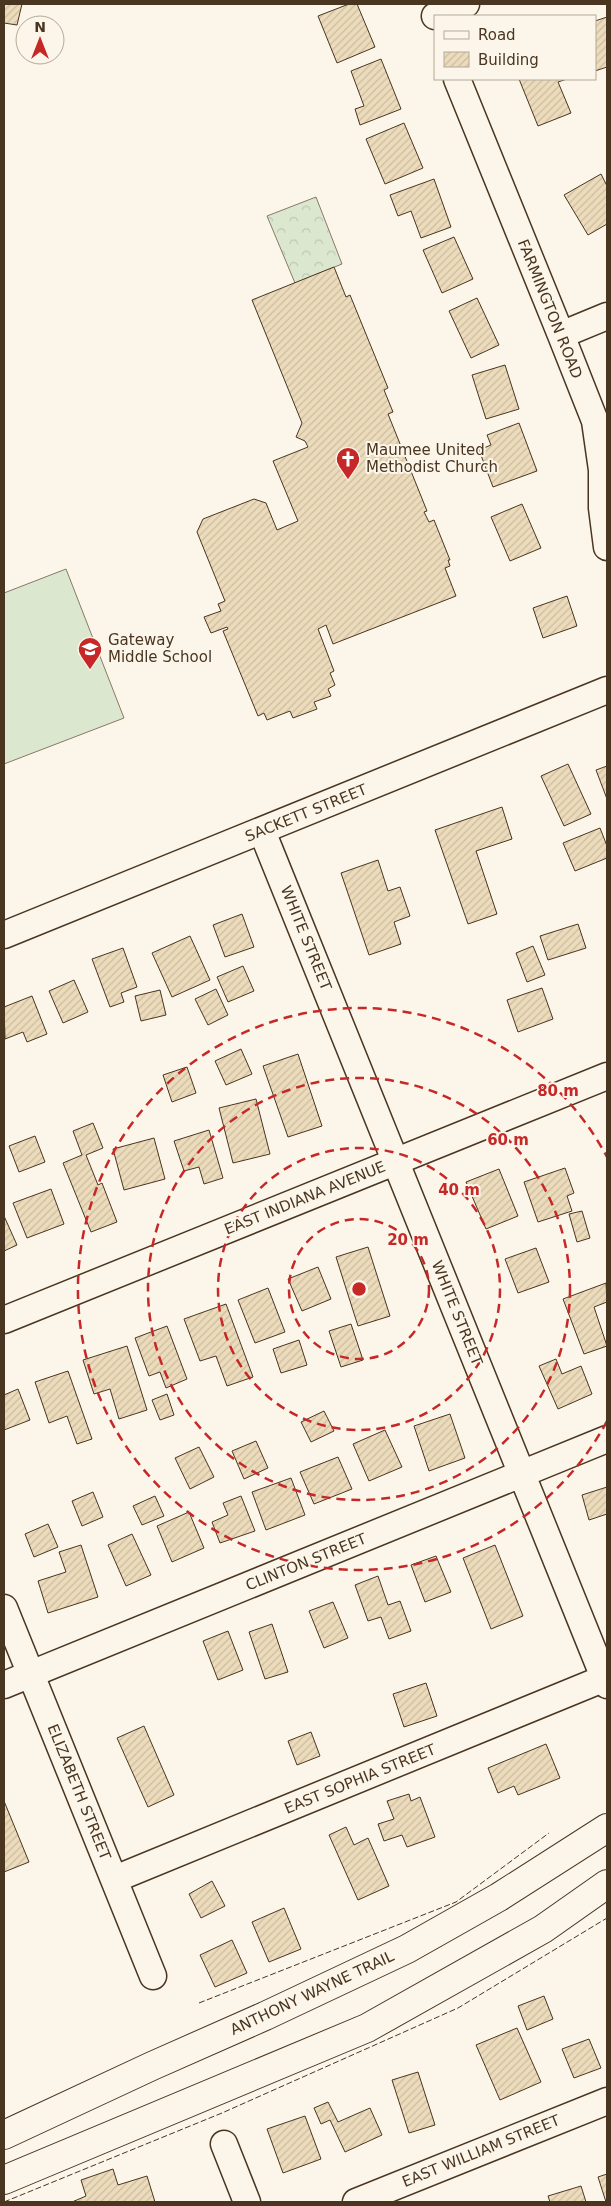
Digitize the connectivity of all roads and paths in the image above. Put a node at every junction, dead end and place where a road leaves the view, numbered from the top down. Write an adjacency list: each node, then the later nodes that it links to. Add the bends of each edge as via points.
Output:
1 (466, 4): 2 (street)
2 (435, 15)
3 (457, 80): 5 (street, FARMINGTON ROAD)
4 (607, 316): 5 (street)
5 (562, 334): 6 (street, FARMINGTON ROAD, via 595,421)
6 (607, 547)
7 (607, 690): 8 (street, SACKETT STREET)
8 (262, 831): 9 (street, SACKETT STREET); 11 (street, WHITE STREET)
9 (4, 935)
10 (607, 1076): 11 (street, EAST INDIANA AVENUE)
11 (395, 1161): 12 (street, EAST INDIANA AVENUE); 14 (street, WHITE STREET)
12 (4, 1320)
13 (607, 1439): 14 (street, CLINTON STREET)
14 (522, 1474): 16 (street, CLINTON STREET); 17 (street, WHITE STREET)
15 (4, 1608): 16 (street, ELIZABETH STREET)
16 (31, 1674): 18 (street, CLINTON STREET); 20 (street, ELIZABETH STREET)
17 (606, 1681): 20 (street, EAST SOPHIA STREET)
18 (4, 1685)
19 (607, 1828): 24 (highway, ANTHONY WAYNE TRAIL, via 499,1897 407,1949)
20 (115, 1879): 22 (street, ELIZABETH STREET)
21 (607, 1884): 26 (highway, via 543,1929 367,2028)
22 (153, 1976)
23 (607, 2101): 28 (street, EAST WILLIAM STREET)
24 (4, 2135)
25 (224, 2144): 27 (street)
26 (4, 2180)
27 (246, 2202)
28 (356, 2202)

